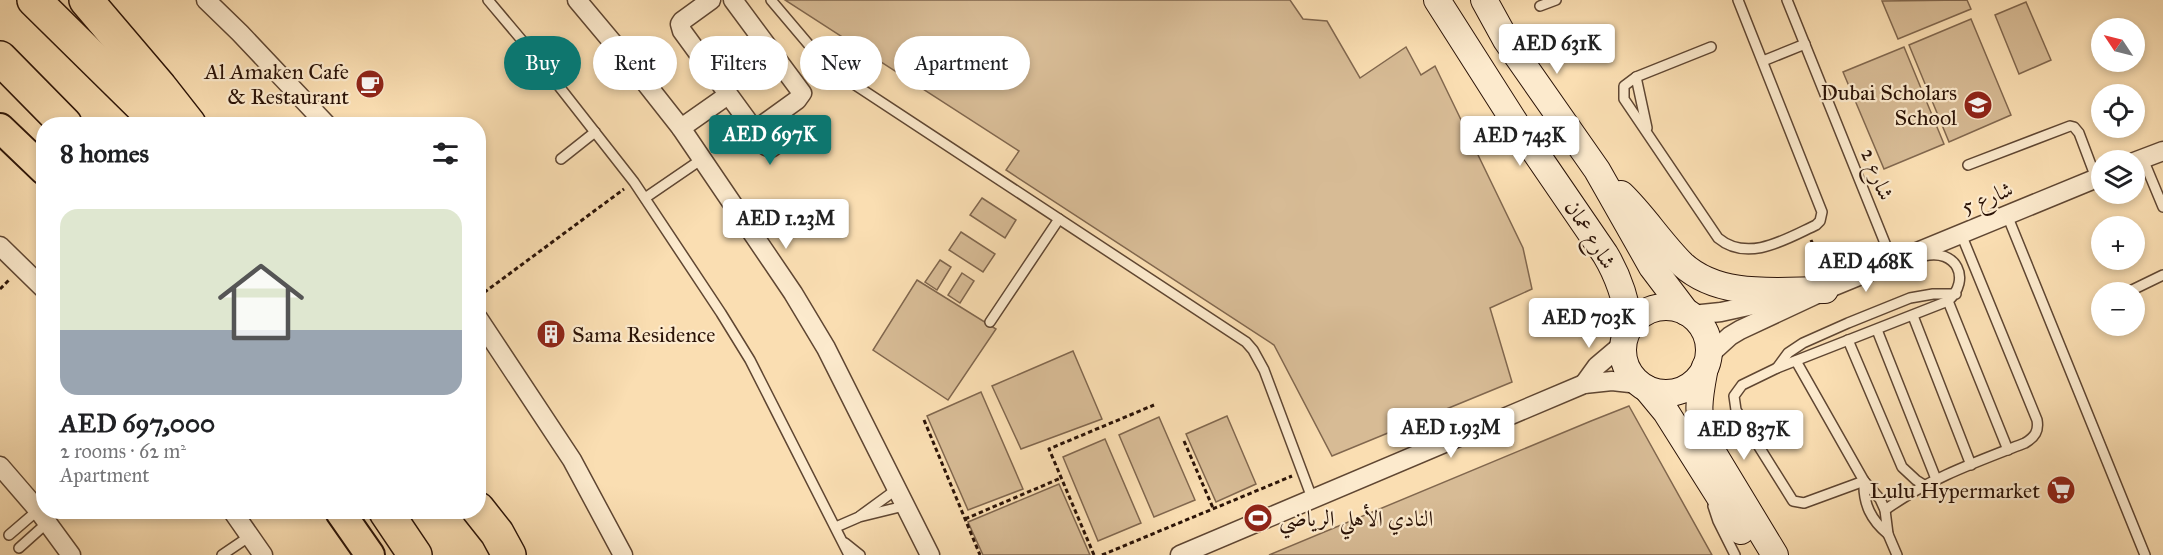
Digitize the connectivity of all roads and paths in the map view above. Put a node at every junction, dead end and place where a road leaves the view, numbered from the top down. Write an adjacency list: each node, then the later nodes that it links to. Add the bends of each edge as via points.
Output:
1 (34, 0): 24 (highway)
2 (86, 0): 25 (highway)
3 (206, 0): 26 (street)
4 (488, 0): 32 (lane)
5 (577, 0): 28 (street)
6 (711, 0): 21 (street, via 684,19 680,28)
7 (733, 0): 29 (street, via 802,93)
8 (771, 0): 47 (lane, via 837,73)
9 (1437, 0): 63 (street, شارع عمان, via 1611,263 1623,290)
10 (1484, 0): 40 (street, شارع عمان, via 1506,40)
11 (1556, 0): 14 (lane)
12 (1738, 0): 18 (lane)
13 (1787, 0): 15 (lane, شارع 2)
14 (1540, 6)
15 (1805, 44): 18 (lane); 51 (lane, شارع 2)
16 (1711, 47): 19 (lane)
17 (0, 58): 23 (highway)
18 (1763, 61): 48 (lane, via 1822,212 1820,222)
19 (1636, 77): 30 (lane); 30 (lane, via 1624,86 1624,99)
20 (0, 81): 22 (highway)
21 (728, 95): 28 (street); 29 (street)
22 (42, 117)
23 (58, 117)
24 (153, 117)
25 (184, 117)
26 (319, 117)
27 (0, 128): 38 (main road)
28 (681, 128): 36 (street)
29 (754, 130): 31 (street, via 763,144 771,148)
30 (1647, 130): 48 (lane, via 1713,231 1725,243 1757,249)
31 (795, 131)
32 (595, 132): 35 (lane); 43 (lane)
33 (2163, 150): 34 (street)
34 (2145, 158)
35 (561, 159)
36 (702, 159): 44 (lane); 82 (street, via 810,320)
37 (2091, 159): 39 (lane, via 2079,133 2070,126)
38 (36, 162)
39 (1968, 165)
40 (1598, 171): 55 (street, via 1683,265 1707,280 1743,290); 58 (street, شارع عمان, via 1652,267)
41 (2145, 172): 45 (lane)
42 (2091, 180): 46 (street, شارع 5)
43 (634, 182): 44 (lane); 56 (path)
44 (645, 198): 97 (lane, via 750,360)
45 (2163, 207)
46 (2007, 215): 49 (street, شارع 5); 122 (lane)
47 (1059, 219): 60 (lane); 76 (lane, via 1246,342 1264,370)
48 (1806, 229): 55 (path)
49 (1961, 234): 51 (street, شارع 5); 73 (lane, via 2039,428 2031,440)
50 (0, 246): 53 (street)
51 (1893, 263): 55 (street, شارع 5); 57 (lane, via 1940,254 1949,258 1960,275 1960,285)
52 (2163, 275): 54 (lane)
53 (36, 281)
54 (2145, 284)
55 (1828, 289): 58 (street, شارع 5, via 1721,312); 65 (street, شارع 5, via 1740,330)
56 (486, 291)
57 (1952, 298): 59 (lane); 67 (lane, via 1932,294 1910,298 1803,342); 73 (lane)
58 (1689, 313): 63 (street, via 1676,308 1655,308 1645,312); 65 (street, via 1699,321 1707,338)
59 (1913, 316): 62 (lane); 74 (lane)
60 (990, 322)
61 (486, 330): 112 (street, via 572,460)
62 (1877, 330): 64 (lane); 78 (lane)
63 (1626, 335): 68 (street); 69 (street, via 1625,366)
64 (1848, 340): 66 (lane); 80 (lane, via 1902,467)
65 (1707, 361): 69 (street, via 1699,377 1681,390 1669,393); 120 (street, via 1699,425)
66 (1796, 361): 67 (lane); 79 (lane)
67 (1777, 368): 79 (lane, via 1738,387 1733,401 1790,498 1804,503)
68 (1584, 384): 69 (street, via 1612,381); 83 (street)
69 (1643, 387): 81 (street, via 1682,437)
70 (1154, 405): 77 (path, via 1049,449)
71 (924, 420): 96 (path)
72 (1184, 441): 86 (path)
73 (2008, 450): 74 (lane)
74 (1971, 465): 78 (lane)
75 (0, 466): 85 (street)
76 (1302, 471): 83 (lane); 86 (path)
77 (1061, 478): 96 (path); 116 (path)
78 (1936, 478): 80 (lane)
79 (1864, 481): 87 (lane); 98 (lane, via 1869,511)
80 (1924, 485): 87 (lane)
81 (1711, 486): 118 (lane, via 1718,521); 119 (street)
82 (897, 489): 84 (street); 88 (lane)
83 (1312, 498): 105 (street)
84 (904, 506): 88 (lane); 104 (street)
85 (36, 508)
86 (1213, 508): 117 (path)
87 (1885, 510): 98 (lane)
88 (859, 517): 97 (lane)
89 (38, 519): 99 (lane)
90 (41, 519): 103 (lane)
91 (45, 519): 106 (street)
92 (238, 519): 100 (street)
93 (345, 519): 109 (main road)
94 (391, 519): 110 (highway)
95 (469, 519): 101 (highway)
96 (965, 519): 115 (path)
97 (836, 527): 102 (lane)
98 (1888, 534): 121 (lane)
99 (9, 535)
100 (250, 536): 107 (lane); 108 (street)
101 (492, 538): 111 (main road)
102 (843, 541): 113 (lane); 114 (lane)
103 (20, 548)
104 (927, 552)
105 (1186, 554)
106 (71, 555)
107 (222, 555)
108 (263, 555)
109 (370, 555)
110 (415, 555)
111 (522, 555)
112 (622, 555)
113 (849, 555)
114 (860, 555)
115 (980, 555)
116 (1094, 555)
117 (1102, 555)
118 (1735, 555)
119 (1755, 555)
120 (1775, 555)
121 (1897, 555)
122 (2145, 555)

